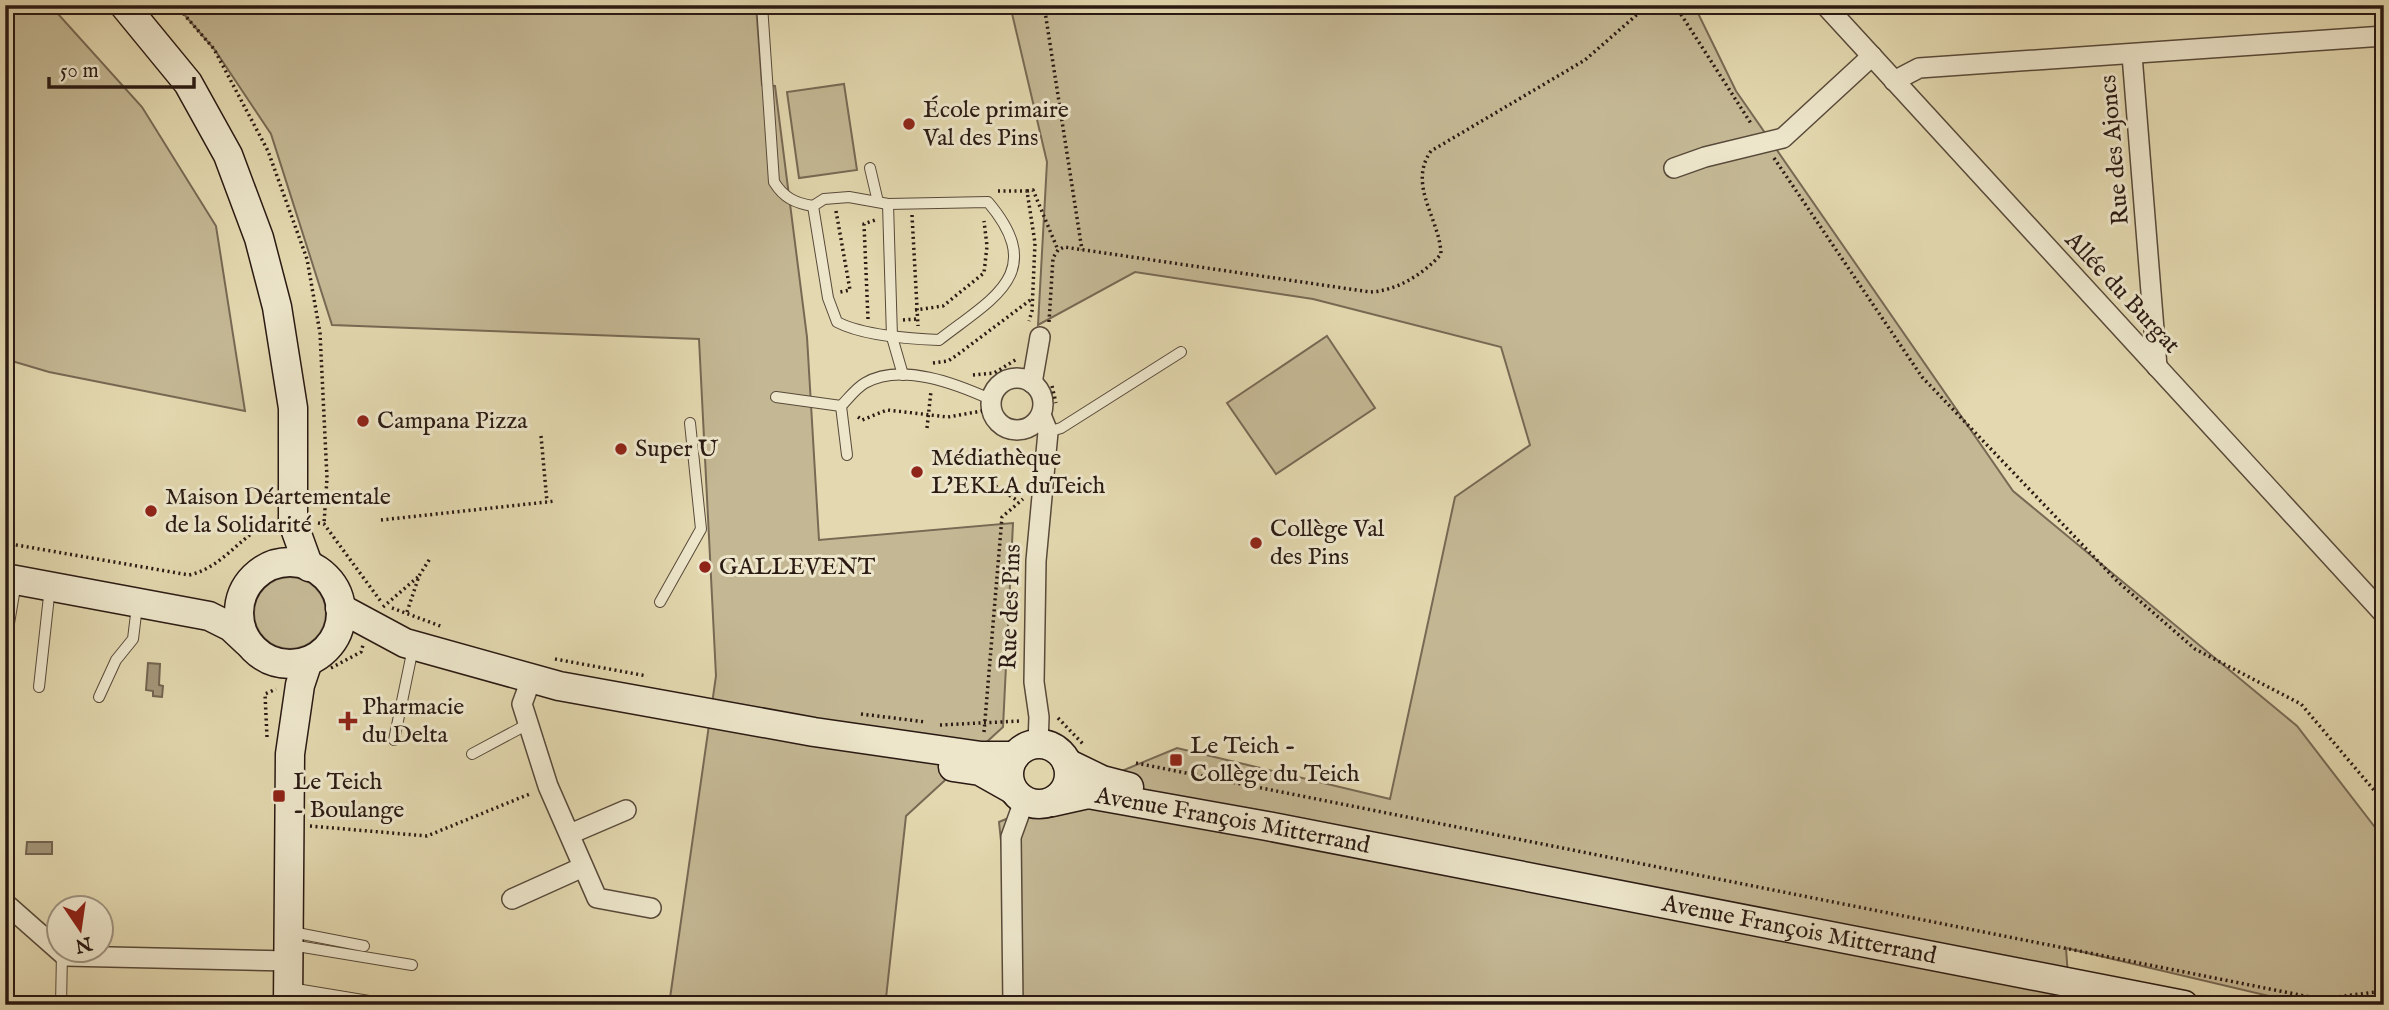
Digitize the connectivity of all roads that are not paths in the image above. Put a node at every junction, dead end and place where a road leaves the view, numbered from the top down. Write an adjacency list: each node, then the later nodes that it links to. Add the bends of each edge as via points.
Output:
1 (124, 5): 26 (main road, via 188,83 228,155 259,238 277,307 293,408)
2 (762, 5): 11 (lane, via 774,182 796,203)
3 (1825, 5): 6 (street, Allée du Burgat)
4 (2384, 36): 5 (street)
5 (2132, 55): 7 (street, via 1919,68); 15 (street, Rue des Ajoncs)
6 (1872, 56): 7 (street, Allée du Burgat); 9 (street, via 1783,138)
7 (1894, 81): 15 (street, Allée du Burgat)
8 (870, 168): 10 (lane)
9 (1674, 168)
10 (883, 203): 11 (lane, via 824,199); 12 (lane); 12 (lane, via 988,202 1007,224 1013,258 1011,279 999,293 939,340)
11 (813, 206): 12 (lane, via 828,298 837,321 850,329)
12 (892, 337): 16 (lane)
13 (1034, 344): 17 (street)
14 (1181, 352): 22 (lane)
15 (2157, 367): 35 (street, Allée du Burgat)
16 (903, 375): 19 (lane, via 961,386); 20 (lane, via 865,383)
17 (1041, 380): 19 (street, via 1007,380 999,385); 22 (street)
18 (776, 397): 20 (lane)
19 (991, 404): 23 (street, via 998,423)
20 (841, 406): 24 (lane)
21 (690, 423): 32 (lane, via 701,528)
22 (1050, 425): 23 (street); 25 (street, Rue des Pins)
23 (1020, 430): 25 (street, Rue des Pins, via 1033,445)
24 (847, 454)
25 (1043, 471): 48 (street, Rue des Pins)
26 (293, 523): 27 (main road); 28 (main road)
27 (272, 566): 28 (main road); 31 (main road)
28 (309, 566): 34 (main road, via 330,583)
29 (11, 578): 30 (main road); 39 (lane)
30 (51, 586): 33 (main road); 43 (lane)
31 (244, 590): 33 (main road, via 205,604); 37 (main road, via 239,617)
32 (660, 602)
33 (148, 603): 37 (main road, via 209,616); 44 (lane)
34 (340, 608): 36 (main road); 38 (main road)
35 (2384, 614)
36 (335, 638): 38 (main road); 40 (main road)
37 (247, 642): 41 (main road)
38 (407, 643): 42 (main road); 49 (lane)
39 (5, 647)
40 (308, 661): 41 (main road); 46 (main road)
41 (278, 663): 46 (main road)
42 (537, 667): 45 (main road, via 559,685); 47 (street, via 522,704)
43 (39, 687)
44 (99, 697)
45 (674, 707): 48 (main road, via 981,756); 52 (main road, via 810,742 980,771)
46 (294, 715): 65 (main road, via 287,824)
47 (528, 724): 50 (lane); 54 (street)
48 (1031, 739): 51 (main road, Avenue François Mitterrand); 52 (main road, via 1009,772)
49 (394, 740)
50 (472, 754)
51 (1078, 755): 52 (main road, via 1065,790); 55 (main road, Avenue François Mitterrand, via 1102,780)
52 (1029, 797): 55 (main road, Avenue François Mitterrand, via 1088,794); 68 (street, via 1011,837)
53 (626, 810): 54 (street)
54 (570, 834): 56 (street)
55 (1415, 854): 69 (main road, Avenue François Mitterrand)
56 (583, 867): 57 (street); 59 (street, via 597,898)
57 (512, 899)
58 (5, 903): 60 (street)
59 (651, 908)
60 (46, 939)
61 (364, 946): 65 (lane)
62 (116, 959): 65 (street)
63 (62, 964): 66 (lane)
64 (412, 965): 65 (lane)
65 (289, 966): 67 (lane)
66 (61, 1005)
67 (393, 1005)
68 (1013, 1005)
69 (2185, 1005)

